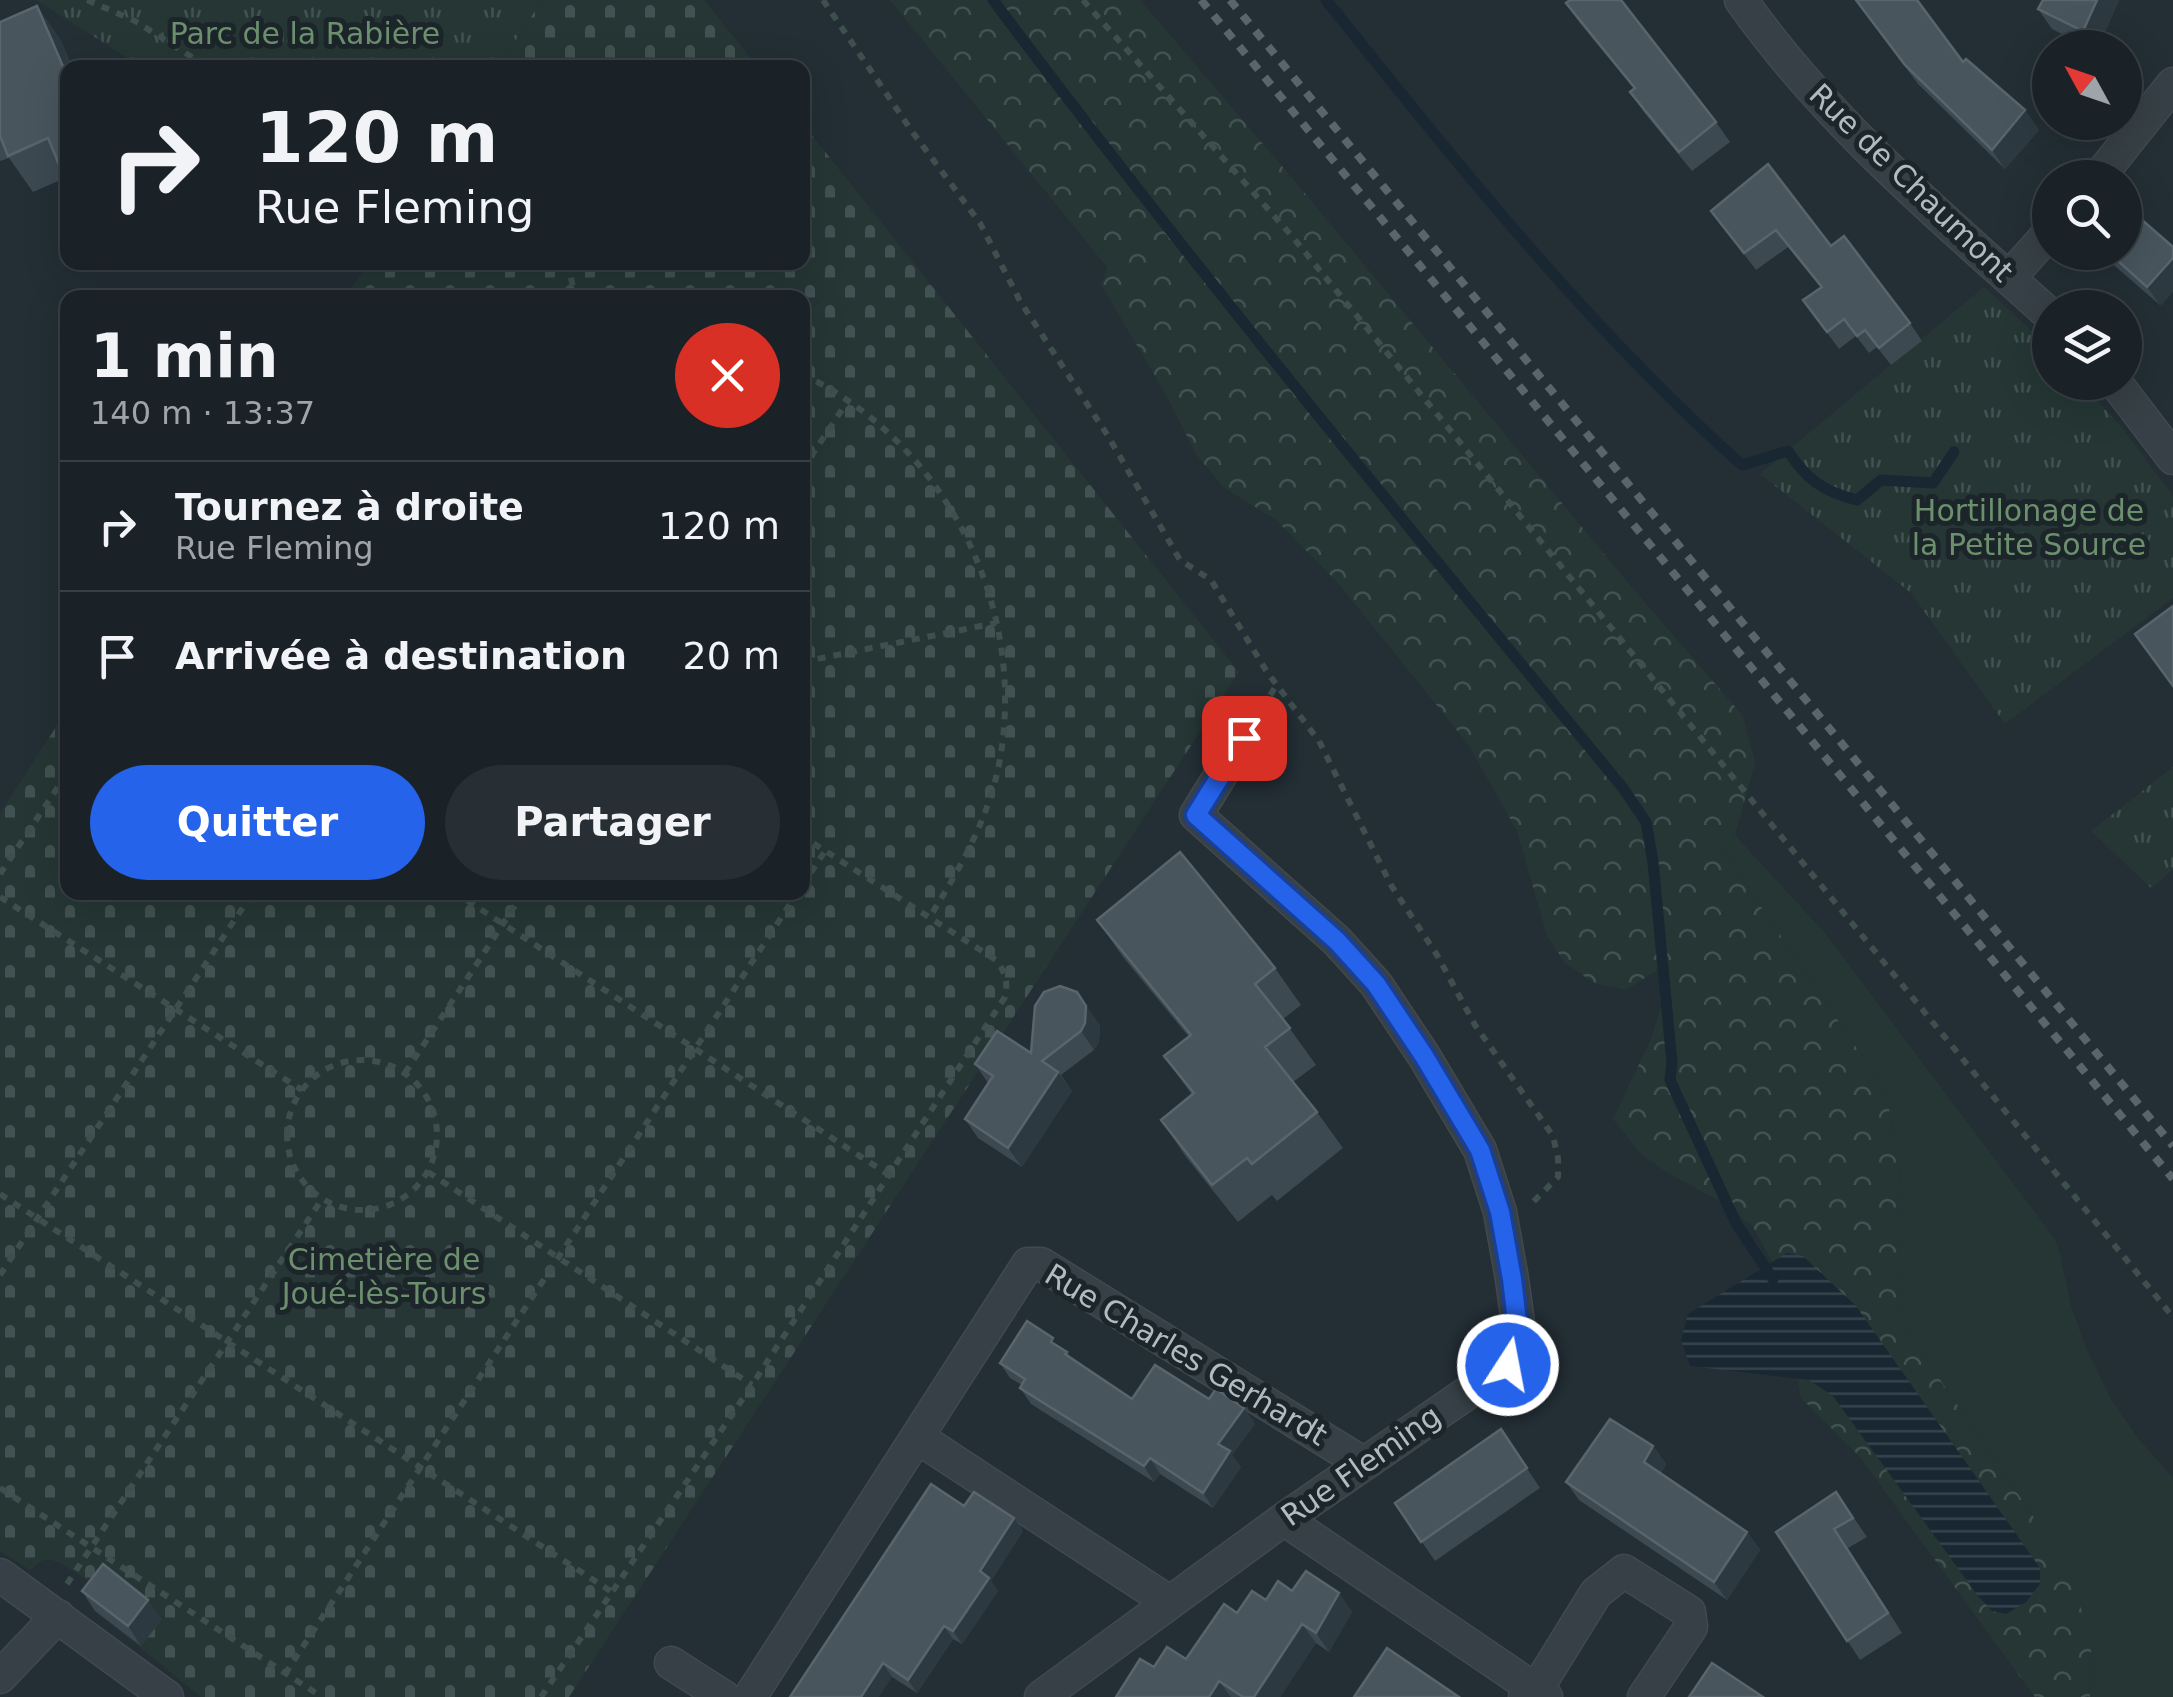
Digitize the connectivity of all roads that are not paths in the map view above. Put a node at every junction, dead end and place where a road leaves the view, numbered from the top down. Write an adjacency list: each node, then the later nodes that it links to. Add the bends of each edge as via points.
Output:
1 (1741, 0): 5 (street, Rue de Chaumont, via 1828,110)
2 (2173, 84): 3 (street)
3 (2112, 160)
4 (2032, 253): 5 (street)
5 (2010, 278): 6 (street, Rue de Chaumont)
6 (2032, 298)
7 (2129, 400): 8 (street)
8 (2173, 458)
9 (1244, 738): 11 (street, Rue Fleming, via 1196,815 1376,984 1480,1150 1502,1221 1518,1330 1508,1365)
10 (917, 1437): 11 (street, Rue Charles Gerhardt, via 1028,1264 1040,1264); 14 (street); 21 (street, Rue Charles Gerhardt)
11 (1364, 1464): 12 (street, Rue Fleming)
12 (1284, 1519): 14 (street, Rue Fleming); 18 (street)
13 (0, 1575): 15 (street)
14 (1168, 1602): 22 (street, Rue Fleming)
15 (54, 1613): 17 (street); 19 (street)
16 (671, 1663): 20 (street)
17 (0, 1677)
18 (1536, 1695): 23 (street, via 1596,1594 1624,1571 1689,1612 1690,1627)
19 (166, 1697)
20 (724, 1697)
21 (750, 1697)
22 (1041, 1697)
23 (1644, 1697)

